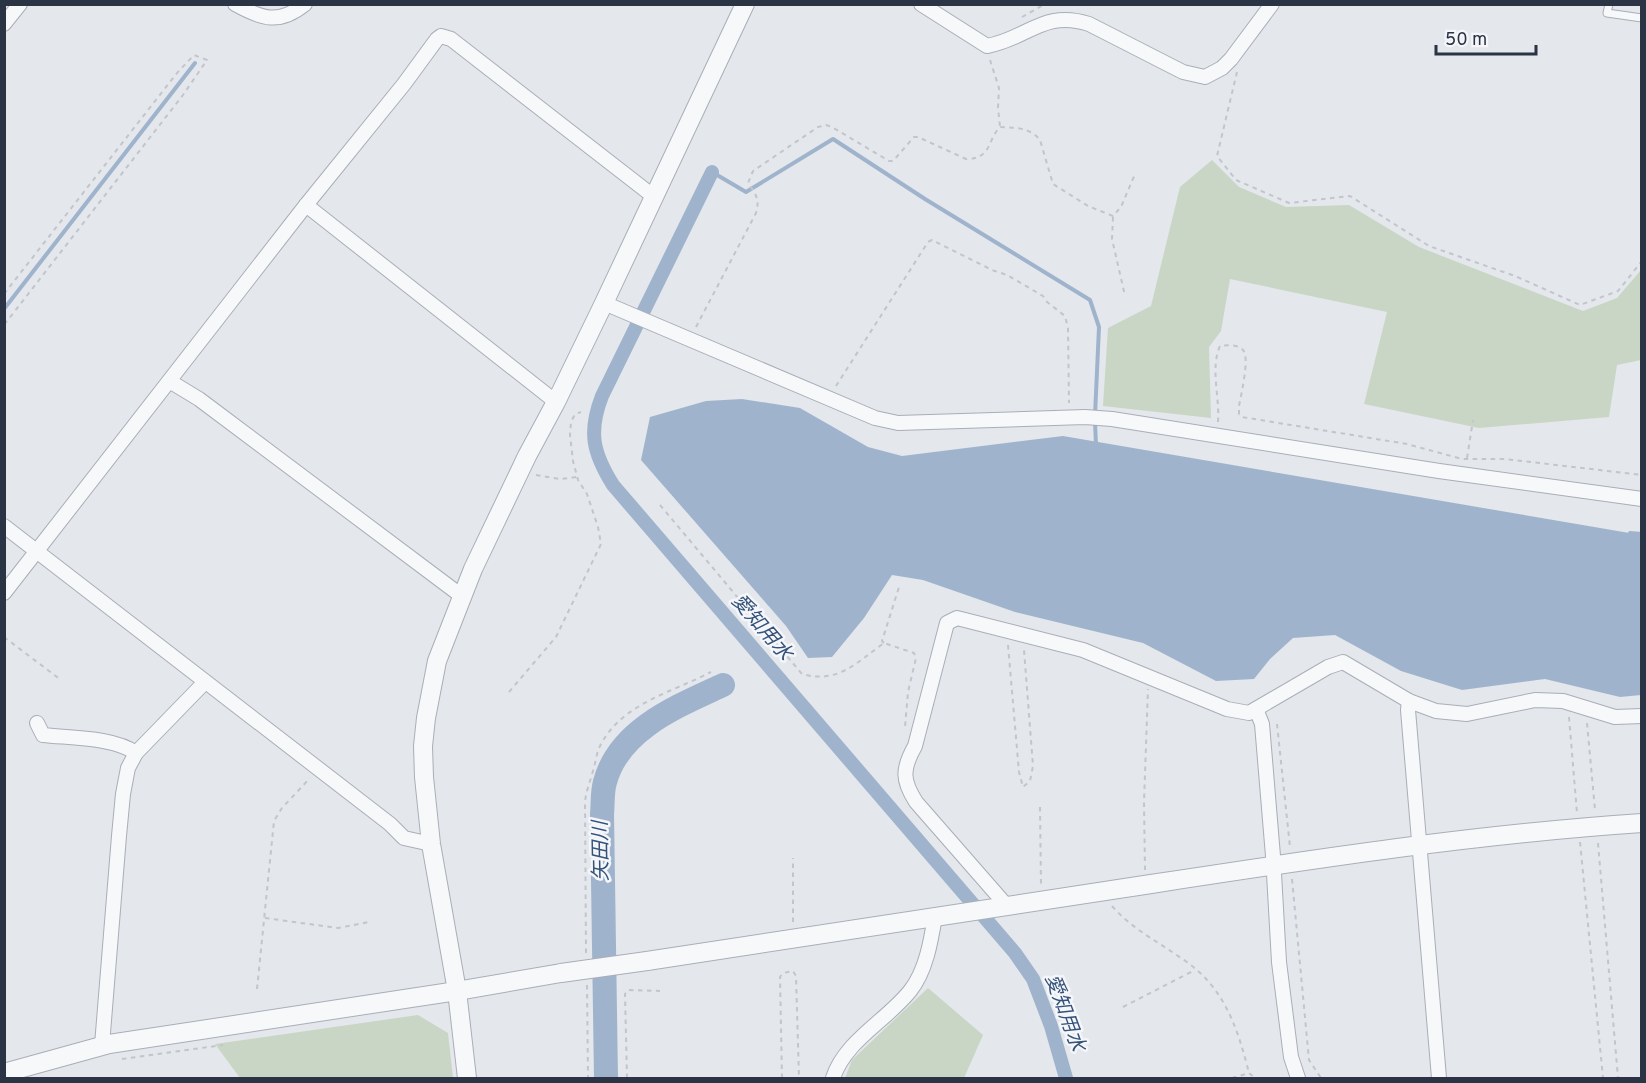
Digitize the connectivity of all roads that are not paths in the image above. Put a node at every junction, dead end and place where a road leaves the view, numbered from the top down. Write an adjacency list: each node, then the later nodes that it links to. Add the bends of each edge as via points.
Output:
1 (20, 4): 9 (street)
2 (235, 4): 3 (street, via 266,18 283,17)
3 (305, 4)
4 (745, 4): 10 (street)
5 (921, 4): 6 (street, via 987,46 1055,19 1075,20 1153,58 1195,76 1205,76 1231,59)
6 (1272, 4)
7 (1609, 4): 8 (lane, via 1607,13)
8 (1641, 18)
9 (4, 24)
10 (653, 196): 11 (street, via 451,39 441,36); 12 (street)
11 (306, 205): 13 (street); 14 (street)
12 (604, 303): 14 (street); 15 (street, via 828,399 898,423 1112,419)
13 (171, 382): 17 (street); 19 (street)
14 (556, 402): 19 (street, via 520,469)
15 (1641, 499)
16 (4, 526): 17 (street)
17 (37, 551): 18 (street); 20 (street)
18 (4, 593)
19 (463, 597): 27 (street, via 437,661 426,718 424,777)
20 (205, 682): 25 (street); 27 (street, via 404,838)
21 (1410, 701): 22 (street, via 1343,662); 23 (street, via 1436,711 1467,714 1535,700 1568,702 1615,717); 28 (street)
22 (1262, 705): 29 (street); 30 (street, via 1249,713 1227,709 1083,650 957,618 947,623 915,746 907,760 907,788)
23 (1641, 716)
24 (37, 723): 25 (street, via 43,735 112,743)
25 (136, 753): 33 (street, via 128,768 123,794)
26 (1641, 823): 28 (street)
27 (431, 844): 32 (street)
28 (1419, 844): 29 (street); 38 (street)
29 (1282, 864): 30 (street); 37 (street, via 1279,962 1291,1058)
30 (999, 906): 31 (street)
31 (935, 916): 32 (street, bridge); 36 (street, via 931,940 912,988 846,1053)
32 (457, 991): 33 (street); 35 (street)
33 (102, 1045): 34 (street)
34 (4, 1073)
35 (467, 1078)
36 (833, 1078)
37 (1298, 1078)
38 (1439, 1078)

